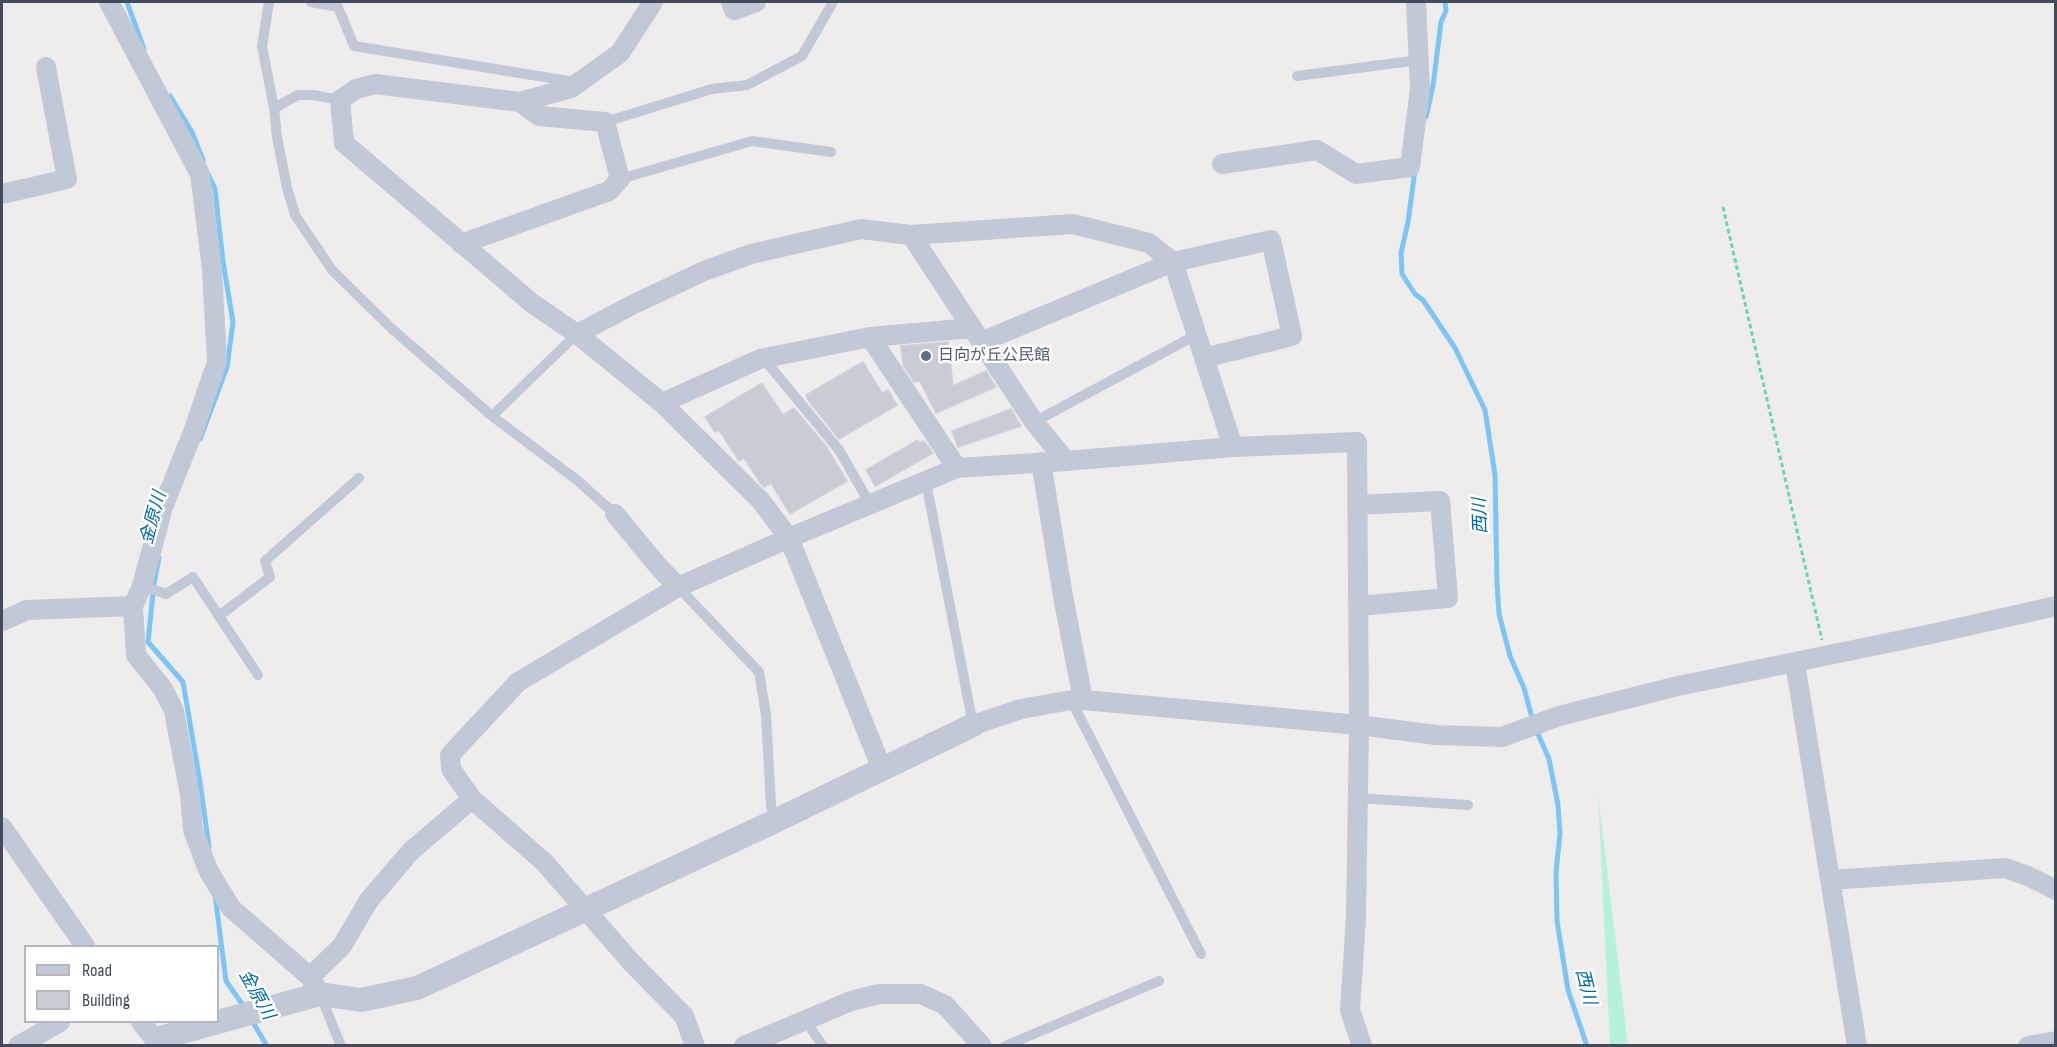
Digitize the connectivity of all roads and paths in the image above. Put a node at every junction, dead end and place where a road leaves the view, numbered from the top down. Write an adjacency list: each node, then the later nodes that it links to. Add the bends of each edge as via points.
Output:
1 (109, 2): 44 (street, via 200,174 212,270 217,362 163,507)
2 (269, 2): 15 (lane, via 262,46)
3 (311, 2): 12 (lane, via 338,7 354,46)
4 (653, 2): 12 (street, via 620,53)
5 (731, 2): 6 (street, via 734,10)
6 (756, 2)
7 (833, 2): 16 (lane, via 802,56 747,86 712,88)
8 (1416, 2): 9 (street)
9 (1419, 60): 11 (lane); 18 (street, via 1420,89 1410,167 1356,174 1317,150)
10 (46, 67): 20 (street, via 67,179)
11 (1297, 76)
12 (578, 82): 14 (street, via 571,88)
13 (340, 100): 14 (street, via 356,89 375,84); 15 (lane, via 298,95); 23 (street, via 344,143)
14 (520, 102): 16 (street, via 539,116)
15 (274, 108): 32 (lane, via 295,215 332,270 391,328)
16 (605, 122): 19 (street)
17 (831, 152): 19 (lane, via 752,141)
18 (1222, 164)
19 (620, 179): 23 (street, via 609,191)
20 (2, 194)
21 (1724, 207): 51 (path)
22 (911, 236): 24 (street, via 1073,224 1149,243); 25 (street, via 861,229 752,254 704,271); 26 (street)
23 (461, 244): 25 (street, via 533,304)
24 (1173, 262): 26 (street); 27 (street); 30 (street, via 1271,240 1292,336)
25 (577, 334): 31 (street); 32 (lane)
26 (977, 335): 28 (street); 33 (street)
27 (1196, 335): 30 (street); 33 (lane)
28 (870, 337): 29 (street); 37 (street)
29 (763, 358): 31 (street); 40 (lane, via 839,450)
30 (1204, 358): 34 (street)
31 (662, 404): 43 (street, via 761,501)
32 (492, 416): 42 (lane)
33 (1034, 422): 35 (street)
34 (1233, 447): 35 (street); 41 (street, via 1357,442)
35 (1066, 461): 36 (street)
36 (1041, 462): 37 (street); 54 (street)
37 (957, 468): 39 (street)
38 (359, 478): 49 (lane, via 265,561 270,578)
39 (926, 482): 40 (street); 55 (lane)
40 (870, 504): 43 (street)
41 (1357, 505): 47 (street); 47 (street, via 1440,501 1448,598)
42 (615, 514): 45 (street)
43 (789, 538): 45 (street); 57 (street)
44 (142, 586): 46 (street); 49 (lane, via 166,594 193,577)
45 (678, 587): 59 (street, via 518,682 450,755 451,769); 61 (lane, via 759,672)
46 (133, 606): 50 (street, via 27,610); 69 (street, via 136,655 164,689 174,711 193,830 207,870 231,908)
47 (1358, 606): 56 (street)
48 (2055, 606): 51 (street)
49 (219, 616): 53 (lane)
50 (2, 621)
51 (1826, 656): 52 (street)
52 (1795, 663): 56 (street, via 1667,688 1559,716 1502,736 1436,735); 63 (street)
53 (258, 675)
54 (1077, 700): 55 (street, via 1022,709); 56 (street); 67 (lane)
55 (973, 725): 57 (street)
56 (1359, 725): 58 (street)
57 (882, 769): 61 (street)
58 (1358, 798): 60 (lane); 83 (street, via 1350,1010)
59 (472, 799): 65 (street, via 544,862); 69 (street, via 411,851 369,900)
60 (1468, 805)
61 (775, 821): 65 (street)
62 (2, 827): 66 (street)
63 (1830, 880): 64 (street, via 2005,868); 84 (street)
64 (2055, 890)
65 (585, 910): 69 (street, via 417,988 362,1000); 78 (street, via 684,1016)
66 (84, 945)
67 (1201, 954)
68 (1159, 981): 82 (lane)
69 (315, 985): 70 (street); 77 (lane)
70 (219, 1014)
71 (805, 1020): 79 (street); 80 (lane); 81 (street, via 879,993 921,994 945,1005)
72 (58, 1023): 76 (street)
73 (191, 1023): 74 (street)
74 (152, 1035)
75 (2055, 1041): 85 (street)
76 (18, 1046)
77 (341, 1046)
78 (695, 1046)
79 (744, 1046)
80 (823, 1046)
81 (982, 1046)
82 (1005, 1046)
83 (1362, 1046)
84 (1857, 1046)
85 (2028, 1046)

